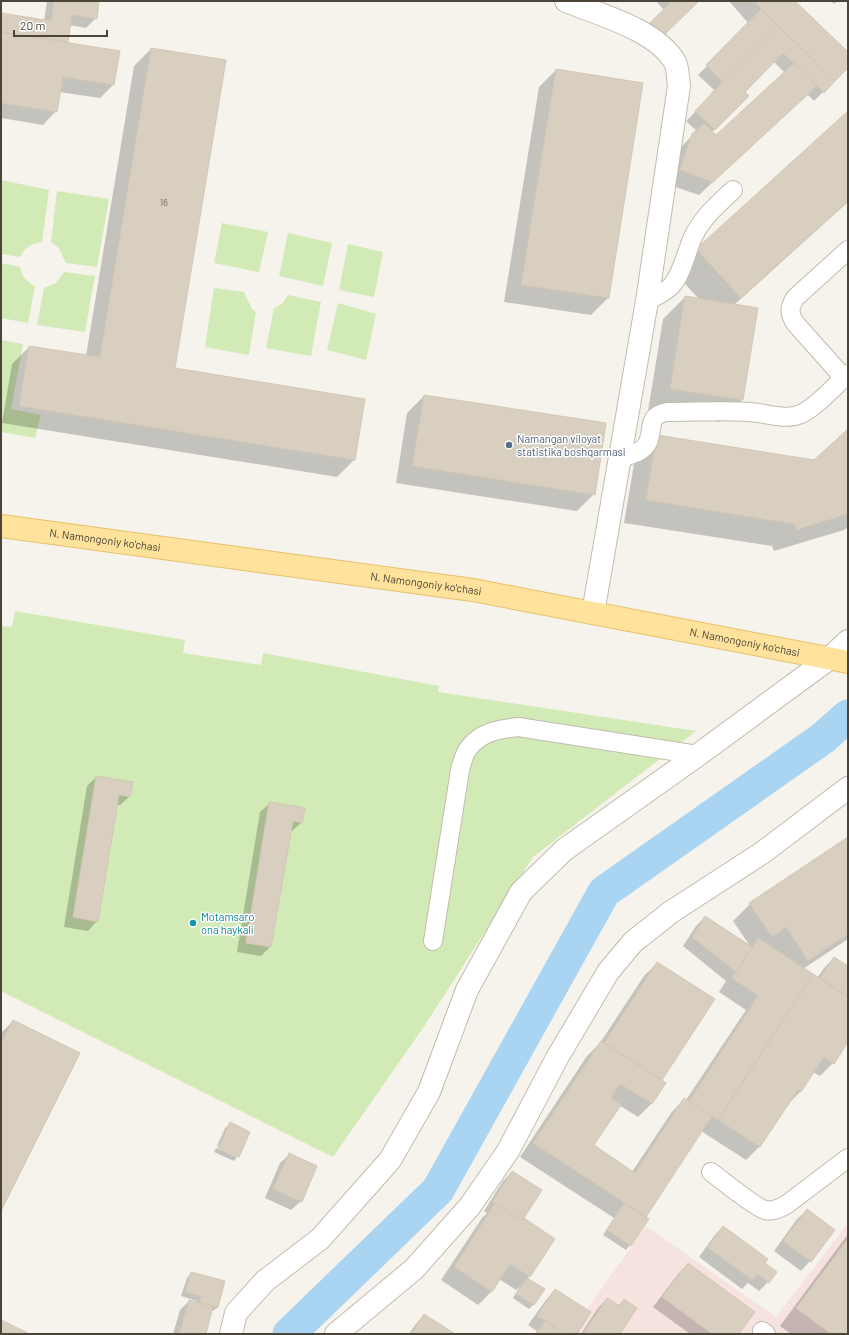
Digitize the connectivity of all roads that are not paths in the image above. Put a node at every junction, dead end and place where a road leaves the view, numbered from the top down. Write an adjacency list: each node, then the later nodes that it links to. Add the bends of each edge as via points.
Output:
1 (566, 1): 4 (street, via 640,31 662,46 676,63 679,86)
2 (733, 190): 4 (lane, via 702,222 672,285)
3 (848, 250): 5 (lane, via 795,298 790,306 790,314 795,323)
4 (646, 301): 6 (street)
5 (846, 376): 6 (lane, via 813,406 793,417 750,412 660,413 654,418 642,450)
6 (619, 459): 8 (street)
7 (1, 526): 8 (main road, N. Namongoniy ko'chasi, via 473,590)
8 (593, 613): 10 (main road, N. Namongoniy ko'chasi)
9 (848, 641): 10 (street)
10 (839, 660): 11 (street)
11 (698, 755): 13 (lane, via 518,727 498,729 481,736 467,749 460,770); 16 (street, via 564,850 521,892 467,990 429,1092 390,1160 320,1239 265,1281 236,1313)
12 (848, 788): 17 (street, via 762,853 671,912 633,942 608,972 557,1058 508,1151 470,1206 414,1269)
13 (432, 941)
14 (848, 1158): 15 (lane, via 776,1210 765,1210)
15 (711, 1172)
16 (231, 1334)
17 (336, 1334)

